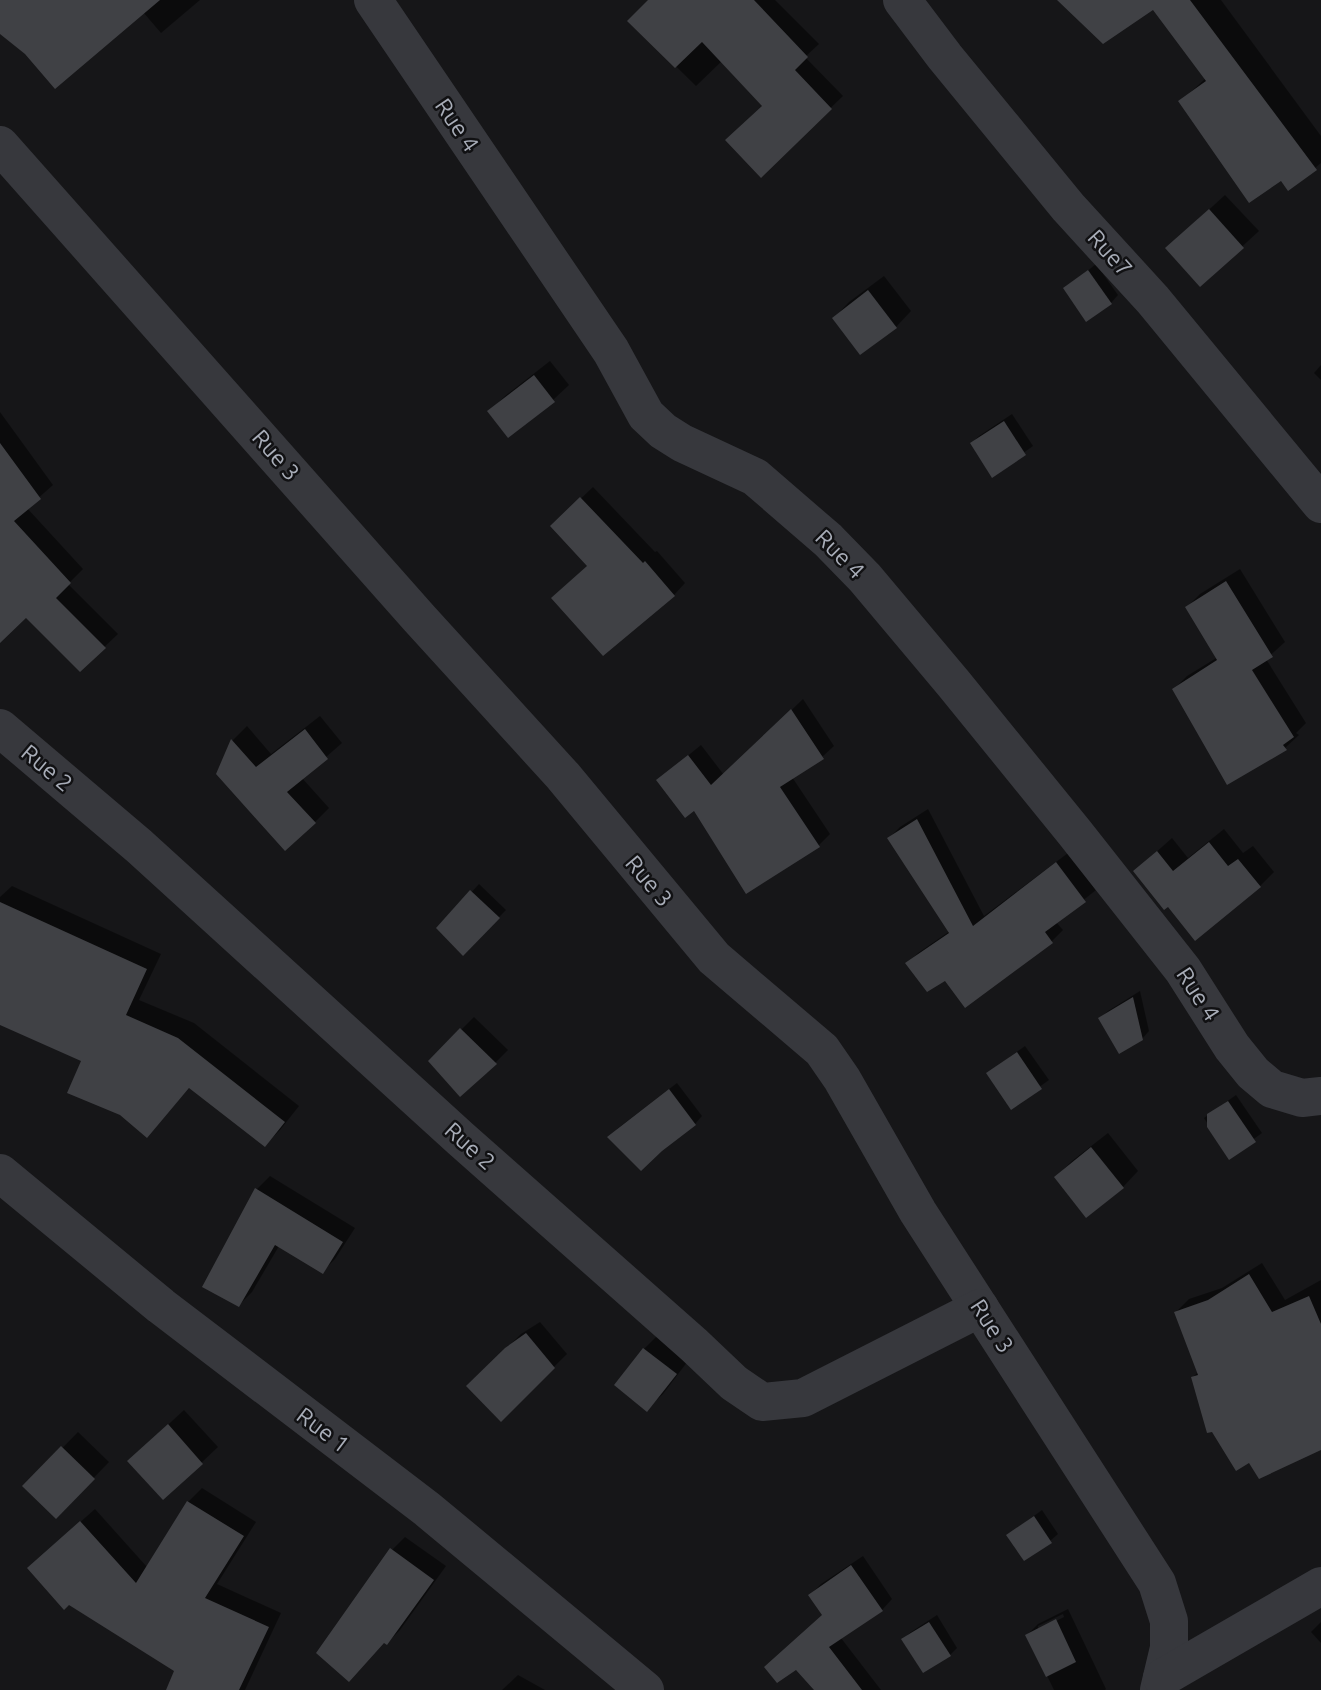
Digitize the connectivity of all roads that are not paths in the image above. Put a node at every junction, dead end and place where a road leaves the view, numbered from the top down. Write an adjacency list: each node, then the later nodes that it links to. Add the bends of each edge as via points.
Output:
1 (373, 0): 6 (street, Rue 4, via 611,351 646,415 682,443 755,477 865,578 1107,873 1183,970 1253,1073 1272,1089 1302,1098)
2 (902, 0): 4 (street, Rue7, via 1059,196)
3 (0, 145): 8 (street, Rue 3, via 563,776 714,958 822,1050)
4 (1321, 504)
5 (0, 728): 8 (street, Rue 2, via 149,854 461,1139 734,1383 762,1402 803,1398)
6 (1321, 1096)
7 (0, 1173): 11 (street, Rue 1)
8 (981, 1308): 10 (street, Rue 3, via 1157,1583 1169,1621)
9 (1321, 1586): 10 (street)
10 (1161, 1684)
11 (645, 1690)

